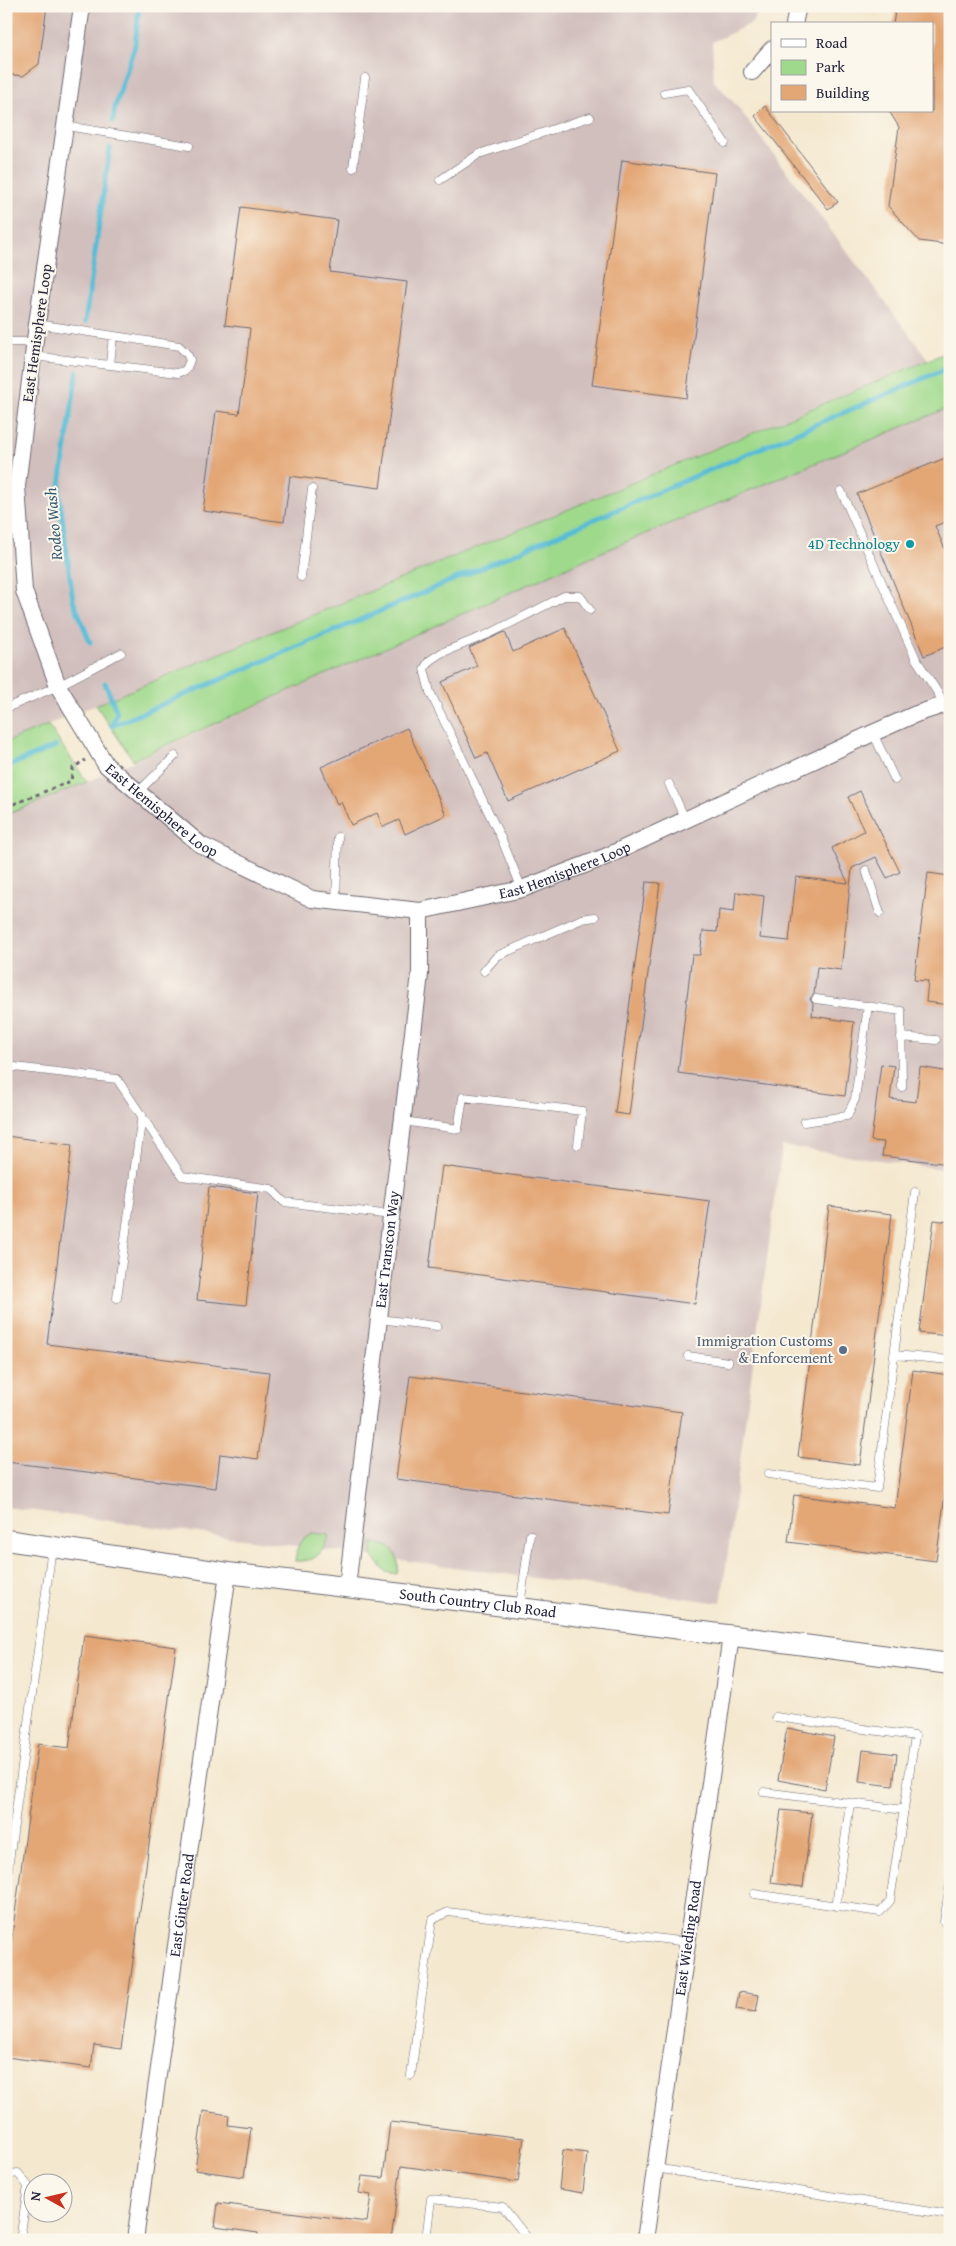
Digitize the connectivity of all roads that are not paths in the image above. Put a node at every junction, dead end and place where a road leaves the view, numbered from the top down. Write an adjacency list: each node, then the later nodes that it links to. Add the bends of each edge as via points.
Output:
1 (82, 6): 9 (street, East Hemisphere Loop)
2 (798, 6): 3 (street)
3 (794, 22)
4 (771, 50): 5 (street)
5 (752, 72)
6 (365, 78): 12 (lane)
7 (664, 93): 10 (lane, via 688,89)
8 (590, 117): 13 (lane, via 479,154)
9 (66, 126): 11 (lane); 14 (street, East Hemisphere Loop)
10 (725, 142)
11 (189, 146)
12 (353, 168)
13 (440, 180)
14 (37, 324): 15 (lane); 17 (street, East Hemisphere Loop)
15 (113, 336): 18 (lane); 18 (lane, via 179,346 190,360 186,370 178,373)
16 (6, 342): 17 (lane)
17 (34, 349): 18 (lane); 19 (street, East Hemisphere Loop)
18 (110, 364)
19 (12, 485): 25 (street, East Hemisphere Loop, via 24,591)
20 (312, 489): 22 (lane)
21 (841, 490): 26 (lane, via 916,660)
22 (301, 577)
23 (590, 610): 36 (lane, via 580,596 564,596 491,633 440,653 424,669 430,692 502,840)
24 (121, 653): 25 (lane)
25 (58, 686): 27 (lane); 32 (street, East Hemisphere Loop, via 106,765)
26 (948, 704): 28 (street, East Hemisphere Loop)
27 (6, 708)
28 (873, 734): 30 (lane); 33 (street, East Hemisphere Loop)
29 (175, 756): 32 (lane)
30 (895, 780)
31 (669, 784): 33 (lane)
32 (138, 792): 37 (street, East Hemisphere Loop, via 201,845 312,899)
33 (686, 820): 36 (street, East Hemisphere Loop, via 605,857)
34 (338, 837): 37 (lane)
35 (866, 870): 39 (lane)
36 (522, 889): 38 (street, East Hemisphere Loop)
37 (336, 902): 38 (street, East Hemisphere Loop)
38 (420, 911): 49 (street, East Transcon Way, via 420,974)
39 (880, 914)
40 (595, 916): 41 (lane, via 497,956)
41 (484, 971)
42 (816, 999): 43 (lane)
43 (868, 1006): 44 (lane, via 901,1011); 50 (lane, via 855,1100 847,1116)
44 (901, 1036): 45 (lane); 47 (lane)
45 (936, 1040)
46 (6, 1066): 48 (lane, via 117,1079)
47 (902, 1087)
48 (142, 1115): 53 (lane, via 182,1176 271,1189 284,1202); 54 (lane)
49 (403, 1121): 51 (lane, via 458,1129 463,1097 582,1111); 53 (street, East Transcon Way)
50 (804, 1122)
51 (578, 1145)
52 (915, 1192): 57 (lane)
53 (391, 1215): 55 (street, East Transcon Way)
54 (118, 1298)
55 (379, 1319): 56 (lane); 66 (street, East Transcon Way)
56 (437, 1326)
57 (894, 1354): 59 (lane); 61 (lane, via 878,1488)
58 (688, 1356): 60 (lane)
59 (950, 1360)
60 (728, 1362)
61 (768, 1474)
62 (530, 1535): 67 (lane)
63 (6, 1540): 64 (street, South Country Club Road)
64 (52, 1546): 65 (street, South Country Club Road); 74 (lane)
65 (228, 1573): 66 (street, South Country Club Road); 85 (street, East Ginter Road)
66 (347, 1587): 67 (street, South Country Club Road)
67 (520, 1608): 68 (street, South Country Club Road)
68 (731, 1636): 69 (street, South Country Club Road); 79 (street, East Wieding Road)
69 (950, 1664)
70 (776, 1717): 73 (lane, via 915,1736)
71 (764, 1792): 72 (lane)
72 (850, 1803): 73 (lane); 77 (lane)
73 (904, 1810): 77 (lane, via 890,1900 880,1912)
74 (6, 1883)
75 (950, 1883): 78 (lane, via 944,1922)
76 (754, 1894): 77 (lane)
77 (836, 1906)
78 (950, 1923)
79 (687, 1942): 80 (lane, via 448,1912 432,1920); 81 (street, East Wieding Road)
80 (411, 2075)
81 (655, 2168): 83 (lane); 88 (street, East Wieding Road)
82 (6, 2175): 84 (lane, via 18,2173 28,2186)
83 (950, 2215)
84 (20, 2240)
85 (136, 2240)
86 (426, 2240): 87 (lane, via 430,2199 503,2207)
87 (529, 2240)
88 (645, 2240)

